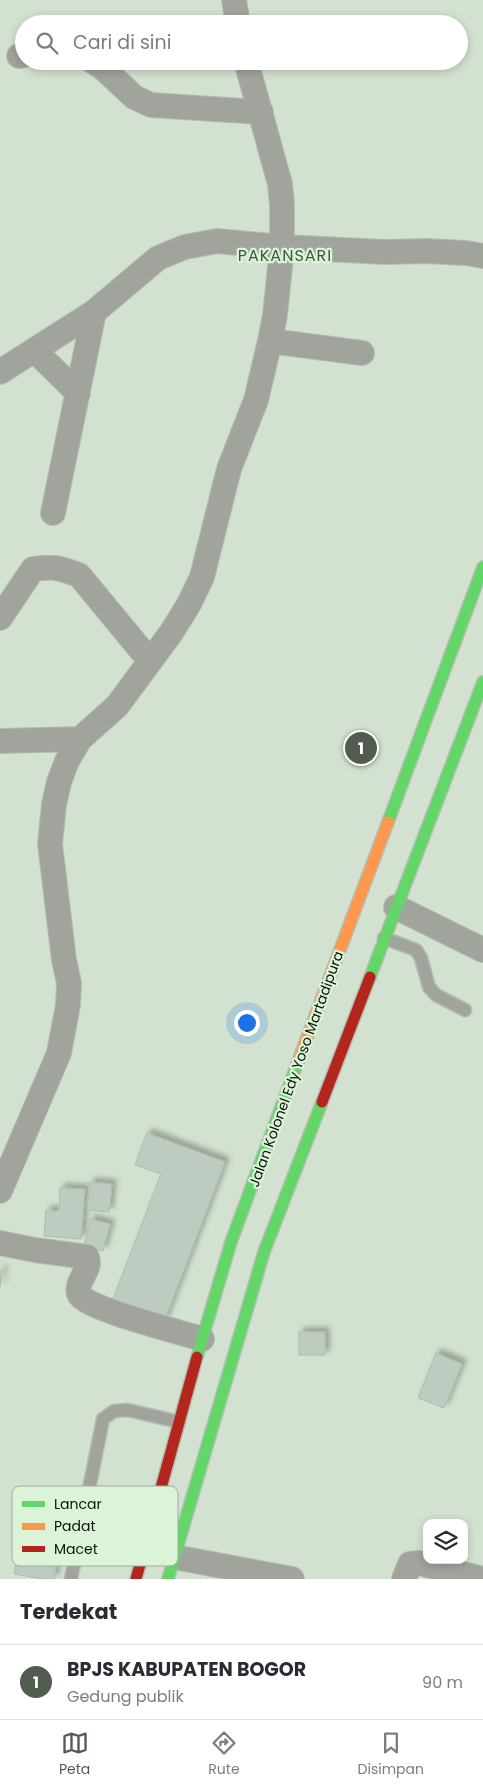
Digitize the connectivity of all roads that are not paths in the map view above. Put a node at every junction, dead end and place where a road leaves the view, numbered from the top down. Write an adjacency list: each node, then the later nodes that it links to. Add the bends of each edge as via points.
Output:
1 (234, 0): 2 (street)
2 (236, 15)
3 (104, 70): 5 (street, via 134,96 151,105)
4 (249, 70): 5 (street)
5 (261, 112): 6 (street, via 280,184)
6 (282, 247): 7 (street); 8 (street, via 217,241 185,247 158,258); 9 (street)
7 (483, 256)
8 (94, 312): 10 (street); 13 (street)
9 (270, 341): 11 (street); 17 (street, via 256,400 228,469 202,576 189,604)
10 (35, 351): 12 (street); 13 (street)
11 (362, 353)
12 (0, 372)
13 (78, 393): 14 (street)
14 (53, 513)
15 (483, 567): 27 (main road, Jalan Kolonel Edy Yoso Martadipura, via 231,1242)
16 (0, 618): 17 (street, via 33,569 50,566 66,570 79,575)
17 (150, 661): 19 (street, via 117,706)
18 (483, 682): 21 (main road)
19 (80, 739): 20 (street); 25 (street, via 59,782 50,844 69,983 68,1006 59,1053)
20 (0, 740)
21 (396, 907): 22 (main road); 23 (street)
22 (384, 938): 24 (lane, via 416,950 429,987 436,995); 31 (main road, via 264,1252)
23 (483, 950)
24 (465, 1010)
25 (0, 1191)
26 (0, 1242): 27 (street, via 87,1257 89,1266 78,1291 82,1299 104,1310)
27 (202, 1339): 28 (main road, Jalan Kolonel Edy Yoso Martadipura)
28 (179, 1422): 29 (lane, via 128,1410 114,1411 103,1419); 30 (main road, Jalan Kolonel Edy Yoso Martadipura)
29 (90, 1486)
30 (161, 1486)
31 (178, 1544)
32 (74, 1566): 35 (lane)
33 (140, 1566): 36 (main road, Jalan Kolonel Edy Yoso Martadipura)
34 (171, 1568): 37 (street)
35 (71, 1579)
36 (136, 1579)
37 (292, 1579)
38 (404, 1579): 39 (street, via 410,1564 419,1563)
39 (483, 1579)

